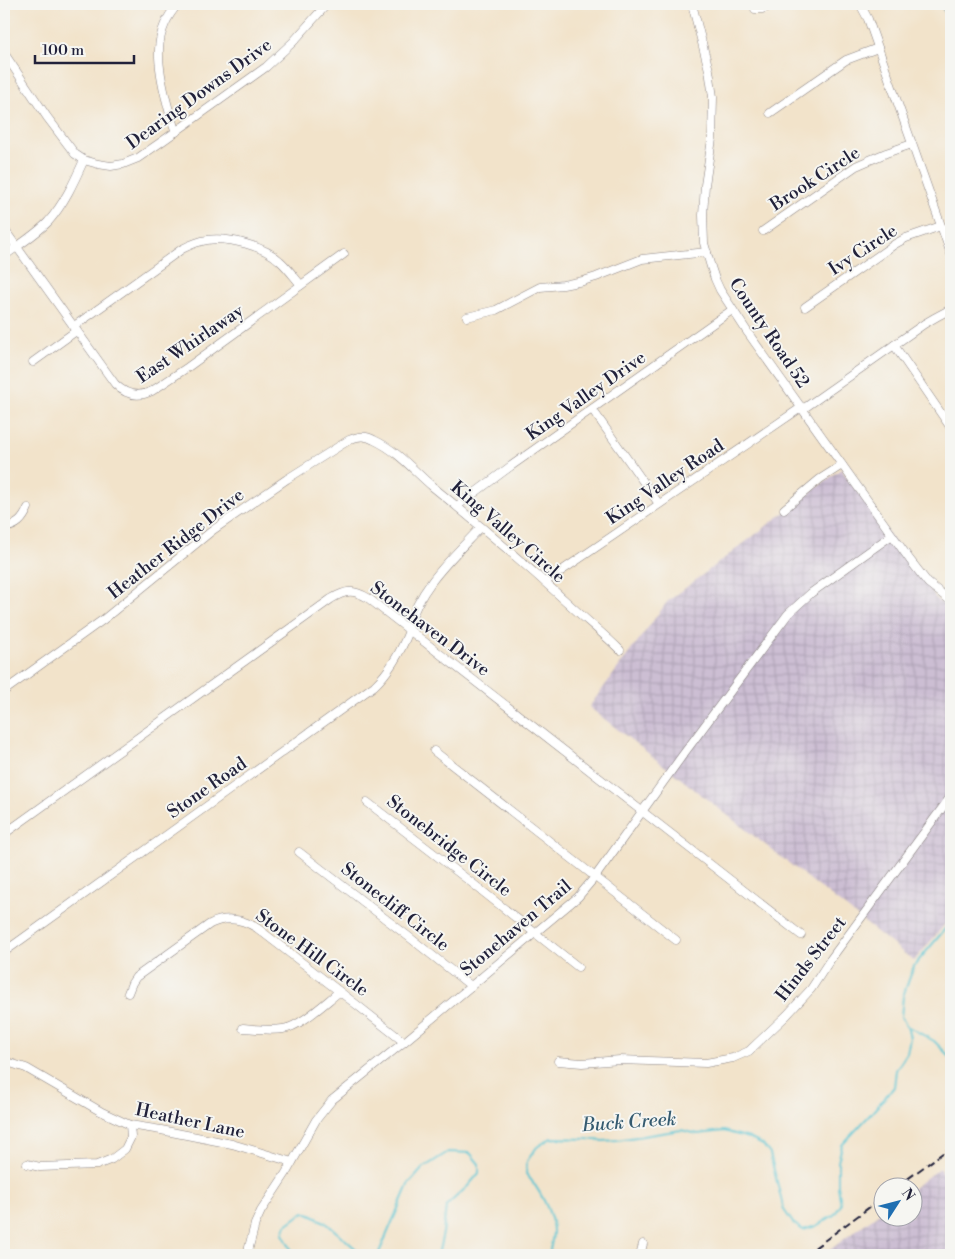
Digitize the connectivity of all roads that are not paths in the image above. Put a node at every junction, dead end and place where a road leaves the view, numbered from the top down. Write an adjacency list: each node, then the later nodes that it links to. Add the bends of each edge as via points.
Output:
1 (178, 4): 10 (street, via 163,28 158,53 169,113)
2 (327, 4): 10 (street, Dearing Downs Drive, via 274,60)
3 (692, 4): 17 (street, County Road 52, via 712,84 712,139 704,197)
4 (774, 4): 6 (street)
5 (860, 4): 7 (street)
6 (754, 9)
7 (878, 48): 9 (street, via 846,60); 11 (street)
8 (4, 53): 12 (street, Dearing Downs Drive, via 65,143)
9 (770, 113)
10 (176, 132): 12 (street, Dearing Downs Drive, via 138,158 123,164 105,166)
11 (912, 144): 13 (street); 15 (street, Brook Circle, via 856,166)
12 (84, 160): 16 (street, via 57,211)
13 (941, 226): 19 (street); 22 (street, Ivy Circle, via 895,244)
14 (4, 229): 16 (street, East Whirlaway)
15 (763, 231)
16 (16, 247): 20 (street); 26 (street, East Whirlaway)
17 (706, 252): 23 (street, County Road 52, via 720,290); 25 (street, via 642,259 583,281 540,287 496,310)
18 (344, 254): 21 (street, East Whirlaway)
19 (951, 254)
20 (4, 256)
21 (301, 285): 26 (street, via 280,261 265,251 234,242 206,240 182,249); 26 (street, East Whirlaway, via 188,367 143,395 133,395 120,389)
22 (805, 307)
23 (732, 310): 29 (street, County Road 52); 30 (street, King Valley Drive)
24 (951, 310): 27 (street, King Valley Road)
25 (467, 317)
26 (74, 329): 28 (street)
27 (894, 345): 29 (street, King Valley Road); 31 (street)
28 (33, 362)
29 (802, 408): 33 (street, County Road 52); 34 (street, King Valley Road)
30 (592, 409): 34 (street); 35 (street, King Valley Drive)
31 (951, 428)
32 (374, 440): 35 (street, King Valley Circle, via 399,455); 45 (street, Heather Ridge Drive, via 355,437 287,479 213,530 104,619)
33 (842, 465): 37 (street); 40 (street, County Road 52)
34 (659, 504): 41 (street, King Valley Road)
35 (457, 506): 38 (street, King Valley Circle)
36 (28, 508): 39 (street, via 21,520)
37 (784, 509)
38 (481, 527): 41 (street, King Valley Circle); 43 (street, Stone Road, via 433,579 417,606)
39 (4, 528)
40 (892, 535): 42 (street, County Road 52, via 920,573); 49 (street, Stonehaven Trail, via 811,593 788,614)
41 (545, 582): 44 (street, King Valley Circle)
42 (951, 601)
43 (409, 630): 49 (street, Stonehaven Drive); 50 (street, Stonehaven Drive, via 359,593 353,591 336,596); 56 (street, Stone Road, via 395,660 374,686)
44 (620, 650)
45 (4, 691)
46 (434, 751): 52 (street)
47 (951, 796): 64 (street, Hinds Street, via 811,989 749,1051 733,1058 706,1062)
48 (367, 802): 53 (street, Stonebridge Circle)
49 (643, 812): 52 (street, Stonehaven Trail); 54 (street, Stonehaven Drive)
50 (4, 834)
51 (299, 852): 58 (street, Stonecliff Circle)
52 (595, 876): 53 (street, Stonehaven Trail, via 578,897); 55 (street)
53 (535, 934): 57 (street, Stonebridge Circle); 58 (street, Stonehaven Trail)
54 (801, 935)
55 (676, 940)
56 (4, 952)
57 (578, 967)
58 (471, 986): 62 (street, Stonehaven Trail)
59 (128, 992): 60 (street, Stone Hill Circle, via 136,978 205,928 219,921 234,919 257,928)
60 (339, 992): 61 (street, via 291,1027 269,1030); 62 (street, Stone Hill Circle)
61 (243, 1028)
62 (404, 1042): 66 (street, Stonehaven Trail, via 332,1100 316,1120)
63 (4, 1060): 65 (street, Heather Lane, via 26,1068)
64 (558, 1061)
65 (130, 1125): 66 (street, Heather Lane, via 232,1144); 67 (street, via 131,1137 125,1149 97,1166 40,1167)
66 (292, 1162): 69 (street, Stonehaven Trail, via 261,1211)
67 (27, 1164)
68 (643, 1244): 70 (street)
69 (247, 1255)
70 (640, 1255)

